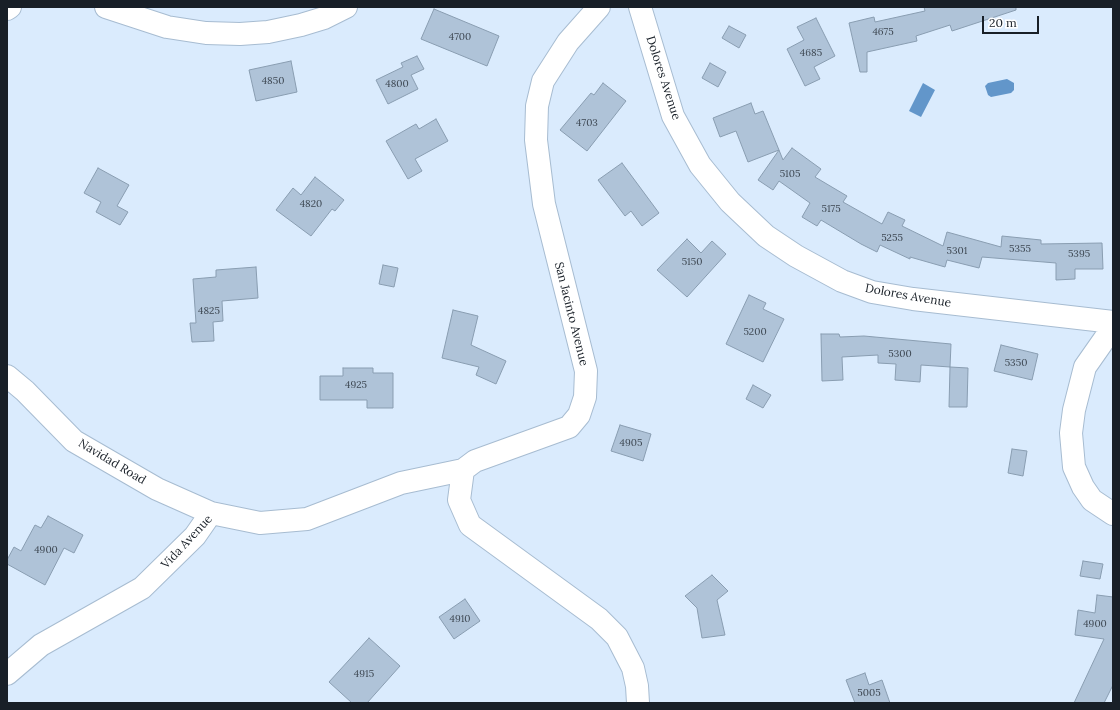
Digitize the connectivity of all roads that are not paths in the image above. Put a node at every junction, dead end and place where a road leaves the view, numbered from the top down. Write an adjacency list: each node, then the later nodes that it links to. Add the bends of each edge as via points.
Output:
1 (10, 7): 6 (street)
2 (106, 7): 7 (street)
3 (346, 7): 7 (street, via 324,18 301,25 268,32 240,34 206,33 166,27)
4 (599, 7): 11 (street, San Jacinto Avenue, via 568,42 543,81 536,106 536,140 544,204 586,371 585,397 579,415 569,427 475,462)
5 (640, 7): 8 (street, Dolores Avenue, via 673,116 700,165 735,207 766,236 796,256 842,281 872,292)
6 (7, 9)
7 (132, 11)
8 (1113, 322)
9 (1113, 334): 13 (street, via 1106,337 1085,367 1074,410 1071,450 1074,467 1083,487 1092,500)
10 (7, 376): 12 (street, Navidad Road, via 74,441 157,489)
11 (463, 470): 12 (street, Vida Avenue, via 401,483 307,519 260,524); 15 (street, via 459,500 470,525 598,619 617,637 633,668)
12 (211, 513): 14 (street, Vida Avenue, via 195,536 142,588 41,645)
13 (1113, 514)
14 (7, 674)
15 (638, 703)

